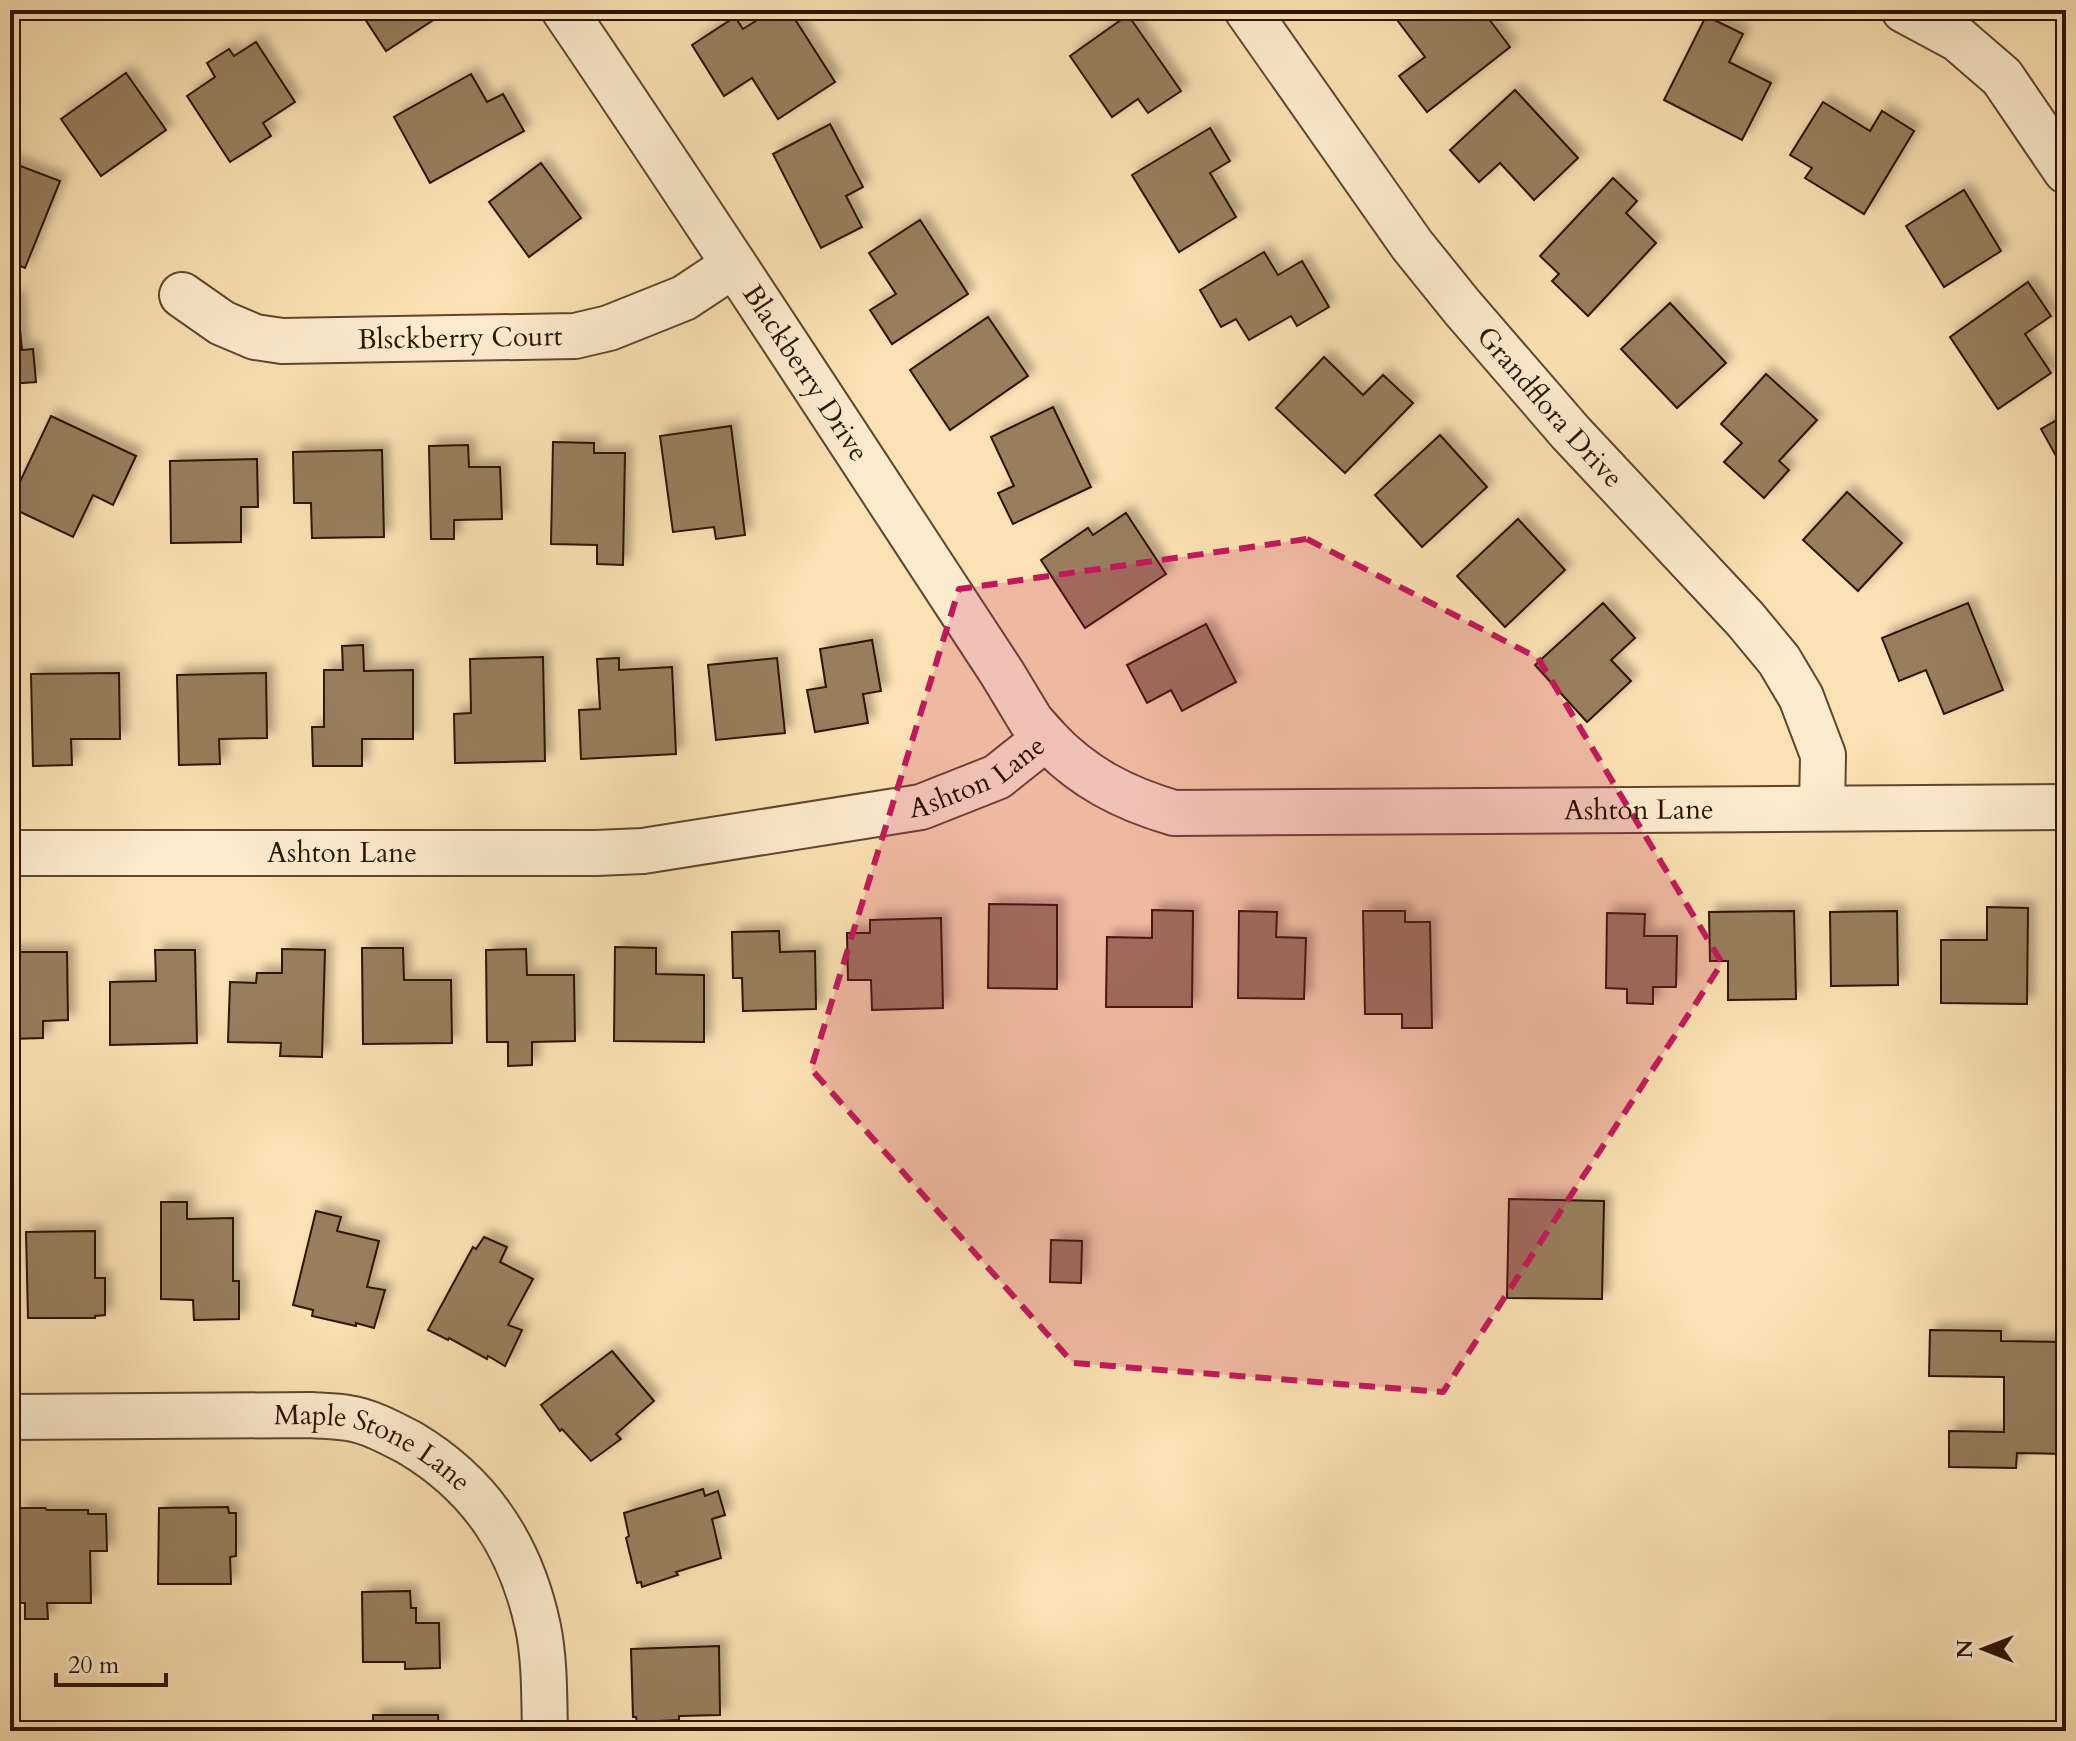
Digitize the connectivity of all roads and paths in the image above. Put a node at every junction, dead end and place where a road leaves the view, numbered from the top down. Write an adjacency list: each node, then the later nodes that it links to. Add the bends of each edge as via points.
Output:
1 (564, 10): 5 (street, Blackberry Drive)
2 (1247, 10): 9 (street, Grandflora Drive, via 1412,245 1462,307 1779,660 1801,697 1823,755)
3 (1904, 10): 4 (street, via 1958,39 2002,77)
4 (2066, 171)
5 (734, 265): 6 (street, Blsckberry Court, via 684,298 575,336 282,341 222,323); 7 (street, Blackberry Drive)
6 (182, 295)
7 (1046, 738): 9 (street, Ashton Lane, via 1106,787 1174,813); 10 (street, Ashton Lane, via 997,777 921,807 643,851)
8 (2066, 807): 9 (street, Ashton Lane)
9 (1822, 808)
10 (10, 853)
11 (10, 1417): 12 (street, Maple Stone Lane, via 324,1416 351,1418 393,1433 467,1486 513,1550 538,1629)
12 (545, 1731)

